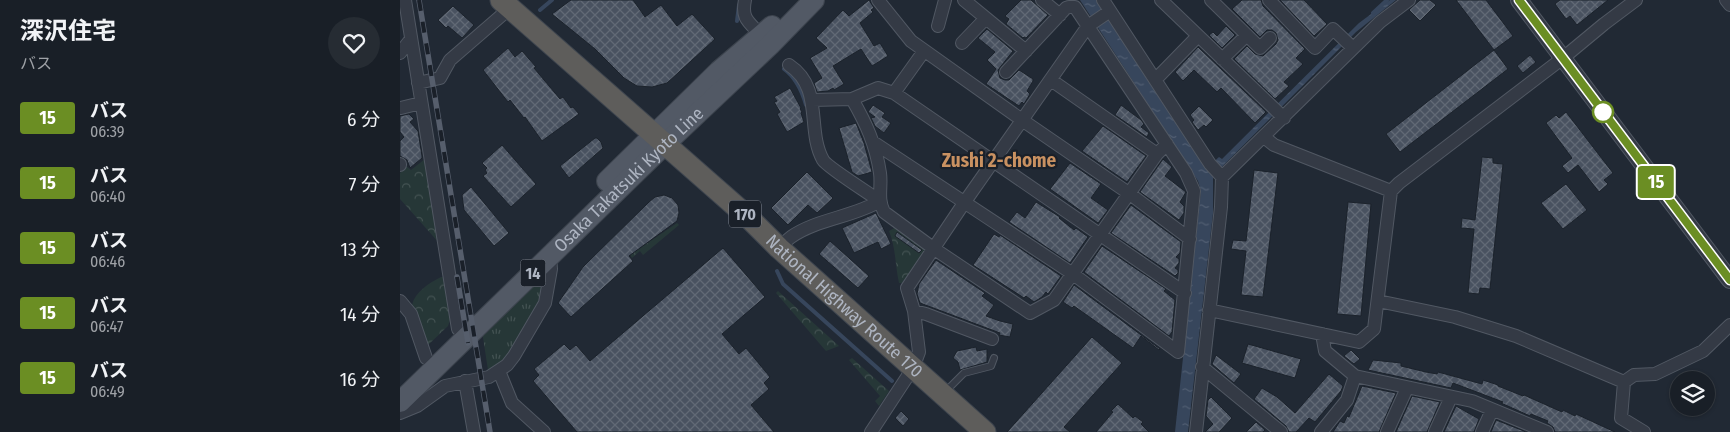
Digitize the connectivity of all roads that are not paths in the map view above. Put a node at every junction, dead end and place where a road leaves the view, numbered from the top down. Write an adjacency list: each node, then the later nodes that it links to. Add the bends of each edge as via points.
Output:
1 (405, 0): 28 (street)
2 (745, 0): 24 (street, via 745,17)
3 (798, 0): 24 (main road, Osaka Takatsuki Kyoto Line / 14)
4 (814, 0): 49 (main road, Osaka Takatsuki Kyoto Line / 14, via 776,39)
5 (878, 0): 31 (street, via 911,41)
6 (945, 0): 23 (street)
7 (964, 0): 21 (street)
8 (1042, 0): 20 (street)
9 (1102, 0): 19 (street)
10 (1161, 0): 26 (street)
11 (1211, 0): 25 (street)
12 (1269, 0): 30 (street, via 1315,48 1333,29)
13 (1409, 0): 30 (street)
14 (1519, 0): 34 (street)
15 (1636, 0): 34 (street)
16 (1726, 0): 18 (street)
17 (506, 4): 40 (street, via 450,60 440,78); 49 (highway, National Highway Route 170 / 170)
18 (1730, 5)
19 (1108, 12): 22 (street); 39 (street)
20 (1060, 14): 22 (street, via 1073,6); 32 (street)
21 (986, 18): 29 (street); 32 (street)
22 (1090, 24): 38 (street); 51 (street)
23 (938, 26)
24 (761, 35): 49 (main road, Osaka Takatsuki Kyoto Line / 14, via 719,71)
25 (1247, 35): 27 (street, via 1260,48); 35 (street)
26 (1198, 36): 35 (street); 39 (street)
27 (1270, 38)
28 (411, 39): 33 (street); 40 (street)
29 (962, 43)
30 (1353, 48): 46 (street)
31 (924, 51): 41 (street); 47 (street)
32 (1026, 51): 37 (street)
33 (400, 53)
34 (1563, 58): 55 (street); 65 (street)
35 (1222, 59): 46 (street)
36 (789, 65): 42 (street, via 799,73)
37 (1006, 72)
38 (1051, 80): 47 (street); 52 (street)
39 (1155, 80): 54 (street)
40 (418, 83): 44 (street)
41 (894, 93): 43 (street, via 878,88); 53 (street)
42 (812, 100): 43 (street); 57 (street, via 824,161)
43 (852, 100): 50 (street)
44 (421, 103): 45 (street); 72 (street)
45 (400, 108)
46 (1278, 113): 48 (street)
47 (1022, 120): 53 (street); 56 (street)
48 (1264, 137): 54 (street); 55 (street, via 1274,146)
49 (659, 139): 61 (highway, National Highway Route 170 / 170); 63 (main road, Osaka Takatsuki Kyoto Line / 14); 72 (main road, Osaka Takatsuki Kyoto Line / 14)
50 (873, 142): 57 (street, via 880,175); 58 (street)
51 (1167, 144): 52 (street); 60 (street, via 1194,191)
52 (1157, 154): 56 (street)
53 (993, 161): 58 (street); 59 (street)
54 (1217, 171): 69 (street, via 1221,207)
55 (1391, 191): 68 (street)
56 (1130, 194): 59 (street); 60 (street)
57 (880, 201): 61 (street, via 792,236); 62 (street, via 884,212)
58 (964, 202): 62 (street); 64 (street)
59 (1101, 234): 64 (street); 66 (street)
60 (1190, 239): 66 (street)
61 (779, 248): 78 (highway, National Highway Route 170 / 170)
62 (933, 248): 64 (street, via 1030,313 1054,300); 70 (street, via 907,288)
63 (550, 256): 79 (street, via 545,303 514,356); 87 (main road, Osaka Takatsuki Kyoto Line / 14)
64 (1073, 274): 66 (street, via 1178,352)
65 (1730, 280)
66 (1185, 293)
67 (400, 301): 75 (street, via 410,314)
68 (1378, 301): 73 (street, via 1374,329 1359,342); 82 (street, via 1455,317 1516,336)
69 (1209, 310): 73 (street); 77 (street)
70 (914, 312): 74 (street); 78 (street, via 919,352)
71 (1730, 325): 82 (street, via 1703,351 1655,374 1634,375)
72 (458, 329): 75 (main road, Osaka Takatsuki Kyoto Line / 14)
73 (1322, 334): 80 (street, via 1324,351)
74 (992, 339)
75 (426, 358): 83 (main road, Osaka Takatsuki Kyoto Line / 14)
76 (994, 358): 85 (lane, via 991,366 964,373)
77 (1202, 367): 94 (street); 95 (street)
78 (913, 368): 85 (highway, National Highway Route 170 / 170); 92 (street)
79 (499, 371): 81 (street, via 489,377); 91 (street, via 512,403)
80 (1355, 376): 84 (street); 96 (street, via 1347,400)
81 (465, 381): 89 (street, via 445,386 417,406); 90 (street)
82 (1624, 382): 101 (street, via 1621,418)
83 (400, 383)
84 (1407, 388): 86 (street); 97 (street)
85 (943, 395): 93 (highway, National Highway Route 170 / 170)
86 (1452, 397): 88 (street); 98 (street)
87 (400, 402)
88 (1492, 410): 99 (street); 100 (street)
89 (400, 413)
90 (474, 432)
91 (544, 432)
92 (871, 432)
93 (985, 432)
94 (1196, 432)
95 (1281, 432)
96 (1321, 432)
97 (1387, 432)
98 (1435, 432)
99 (1482, 432)
100 (1547, 432)
101 (1644, 432)

